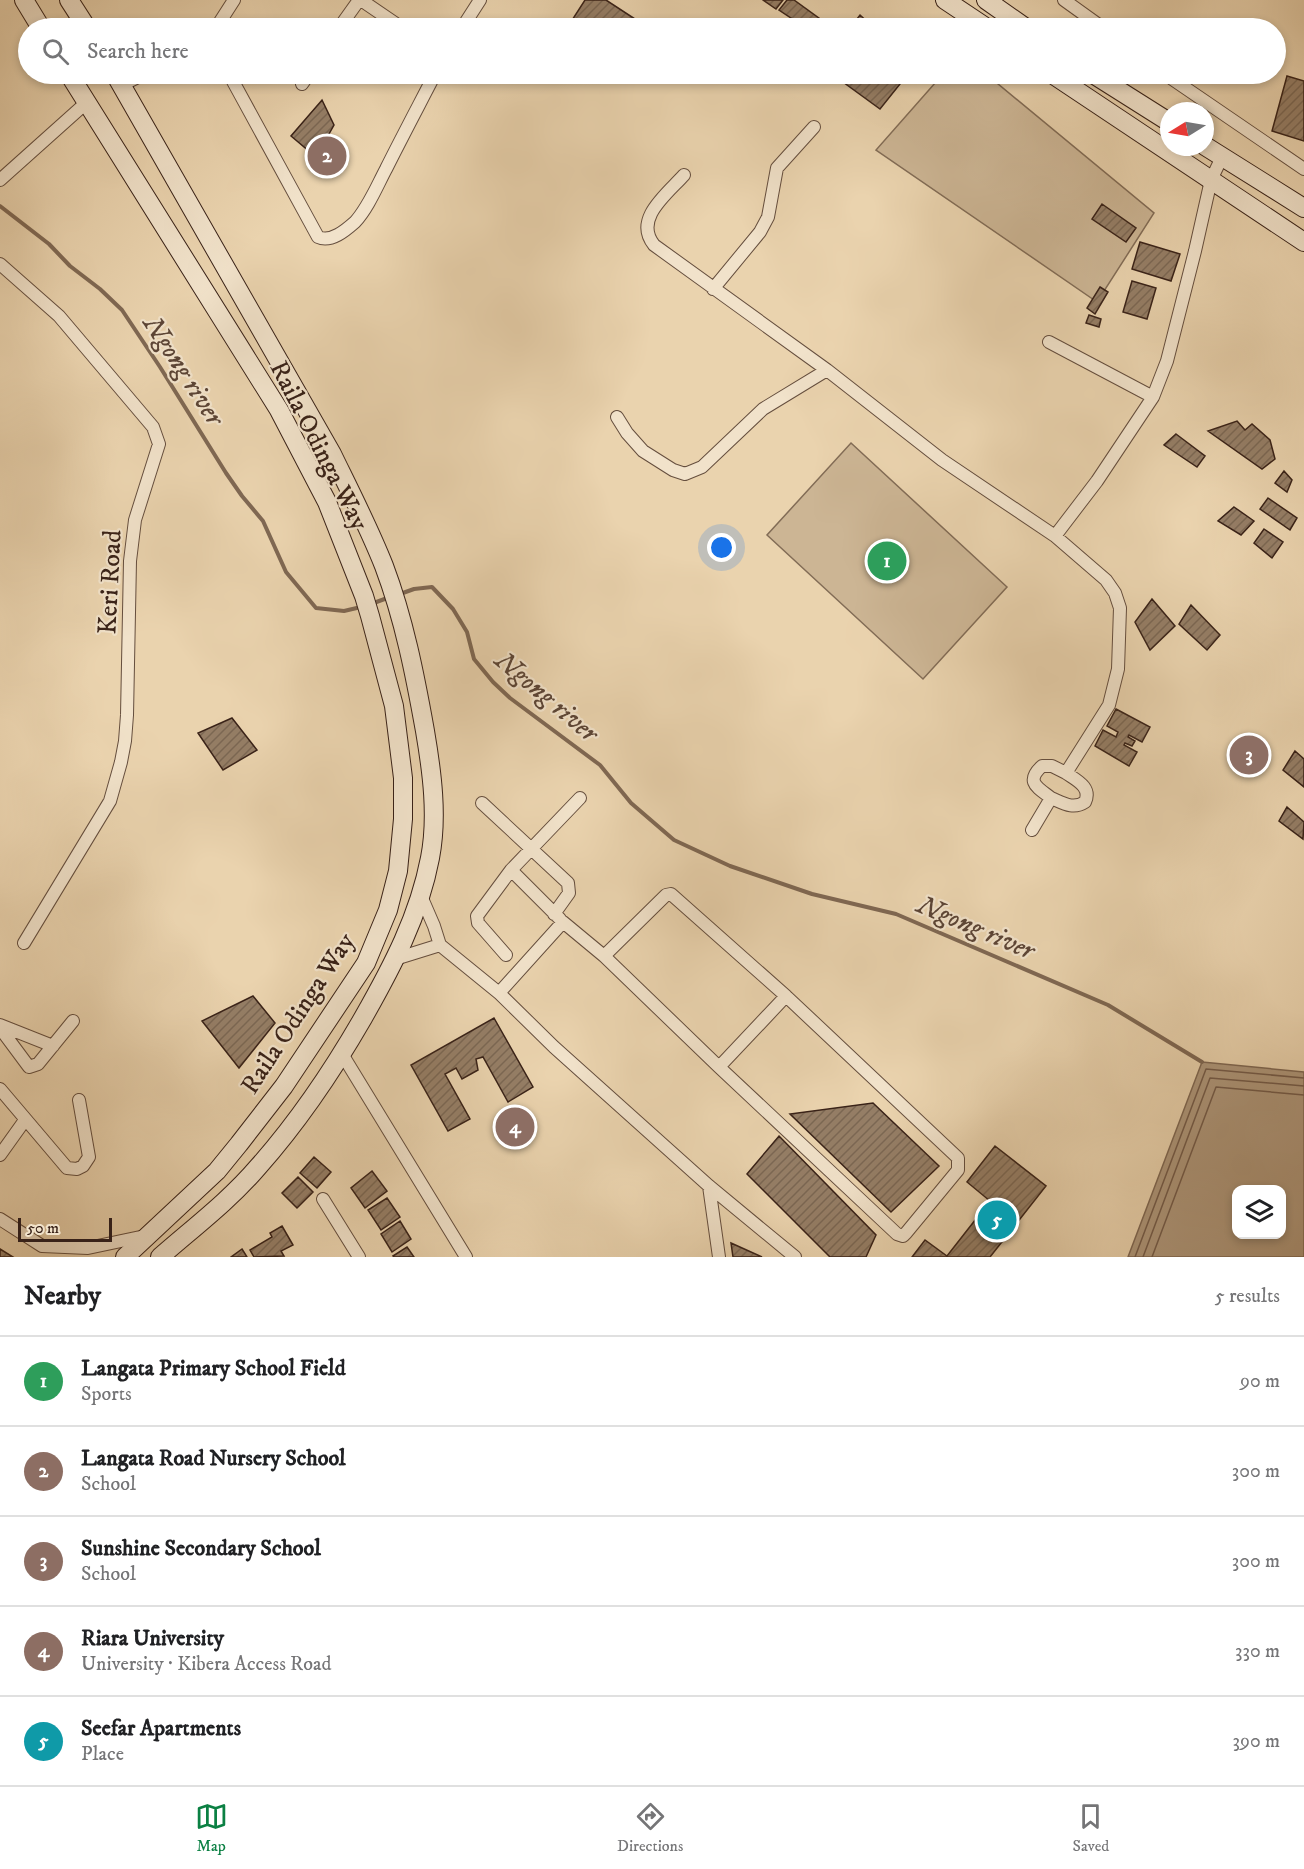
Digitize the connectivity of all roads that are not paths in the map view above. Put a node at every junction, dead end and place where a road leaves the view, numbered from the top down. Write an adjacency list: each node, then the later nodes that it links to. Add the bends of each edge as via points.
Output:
1 (24, 0): 9 (main road)
2 (69, 0): 10 (main road)
3 (234, 0): 11 (street)
4 (360, 0): 12 (street); 13 (street)
5 (480, 0): 14 (street)
6 (945, 0): 15 (main road)
7 (986, 0): 16 (main road)
8 (1064, 0): 17 (street)
9 (35, 18)
10 (81, 18)
11 (222, 18)
12 (346, 18)
13 (387, 18)
14 (468, 18)
15 (972, 18)
16 (1012, 18)
17 (1089, 18)
18 (75, 84): 25 (main road, Raila Odinga Way)
19 (122, 84): 38 (main road, Raila Odinga Way)
20 (234, 84): 21 (street, via 322,239 339,234 356,221)
21 (430, 84)
22 (1067, 84): 33 (main road)
23 (1109, 84): 26 (main road)
24 (1180, 84): 30 (street)
25 (86, 103): 32 (street); 39 (main road, Raila Odinga Way)
26 (1160, 116)
27 (813, 127): 37 (street, via 777,168 768,217 760,232)
28 (1214, 152): 29 (main road)
29 (1222, 157): 33 (street); 34 (main road)
30 (1304, 169)
31 (684, 175): 37 (street, via 651,212 646,227 648,238)
32 (0, 180)
33 (1211, 180): 35 (main road); 42 (street, via 1167,361)
34 (1304, 208)
35 (1304, 242)
36 (0, 264): 54 (street, Keri Road, via 75,333 153,427 159,444 135,520 131,550 127,715 121,762 110,801)
37 (713, 289): 41 (street)
38 (242, 299): 39 (main road); 52 (main road, Raila Odinga Way, via 332,454 363,516 406,634 430,761 432,832)
39 (220, 315): 73 (main road, Raila Odinga Way, via 279,410 327,502 364,596 394,706 404,819 388,910 366,963 284,1086 217,1171)
40 (1049, 342): 42 (street)
41 (826, 370): 43 (street, via 763,409 702,468 685,474 643,451); 44 (street, via 942,460)
42 (1153, 397): 44 (street, via 1097,481)
43 (617, 417)
44 (1054, 536): 45 (street, via 1106,580 1120,608 1118,669 1109,705)
45 (1066, 772): 47 (street, via 1042,766 1035,775 1035,786); 47 (street, via 1084,786 1085,802 1072,807)
46 (580, 798): 50 (street)
47 (1051, 798): 49 (street)
48 (482, 803): 50 (street)
49 (1032, 830)
50 (532, 849): 51 (street); 53 (street, via 568,883 569,893)
51 (511, 870): 53 (street); 56 (street, via 477,916 478,923)
52 (422, 896): 55 (street); 58 (main road, Raila Odinga Way)
53 (559, 918): 57 (street); 59 (street)
54 (24, 943)
55 (440, 945): 58 (street); 59 (street)
56 (506, 955)
57 (604, 956): 60 (street, via 671,894); 65 (street)
58 (396, 959): 64 (main road, Raila Odinga Way)
59 (499, 993): 70 (street)
60 (786, 996): 65 (street); 65 (street, via 958,1158 958,1170 906,1233 897,1234)
61 (73, 1021): 63 (street)
62 (0, 1027): 63 (street); 63 (street, via 29,1067 38,1064)
63 (53, 1046)
64 (342, 1054): 78 (main road, Raila Odinga Way, via 257,1168); 80 (street)
65 (719, 1067)
66 (0, 1089): 68 (street)
67 (79, 1100): 68 (street, via 89,1156 76,1169 68,1168)
68 (25, 1120): 69 (street)
69 (0, 1155)
70 (709, 1186): 81 (street); 82 (street)
71 (323, 1199): 79 (street)
72 (0, 1219): 74 (street)
73 (149, 1235): 75 (street); 77 (main road, Raila Odinga Way)
74 (44, 1252): 76 (street)
75 (102, 1252): 76 (street)
76 (83, 1253)
77 (125, 1257)
78 (160, 1257)
79 (359, 1257)
80 (466, 1257)
81 (719, 1257)
82 (795, 1257)

